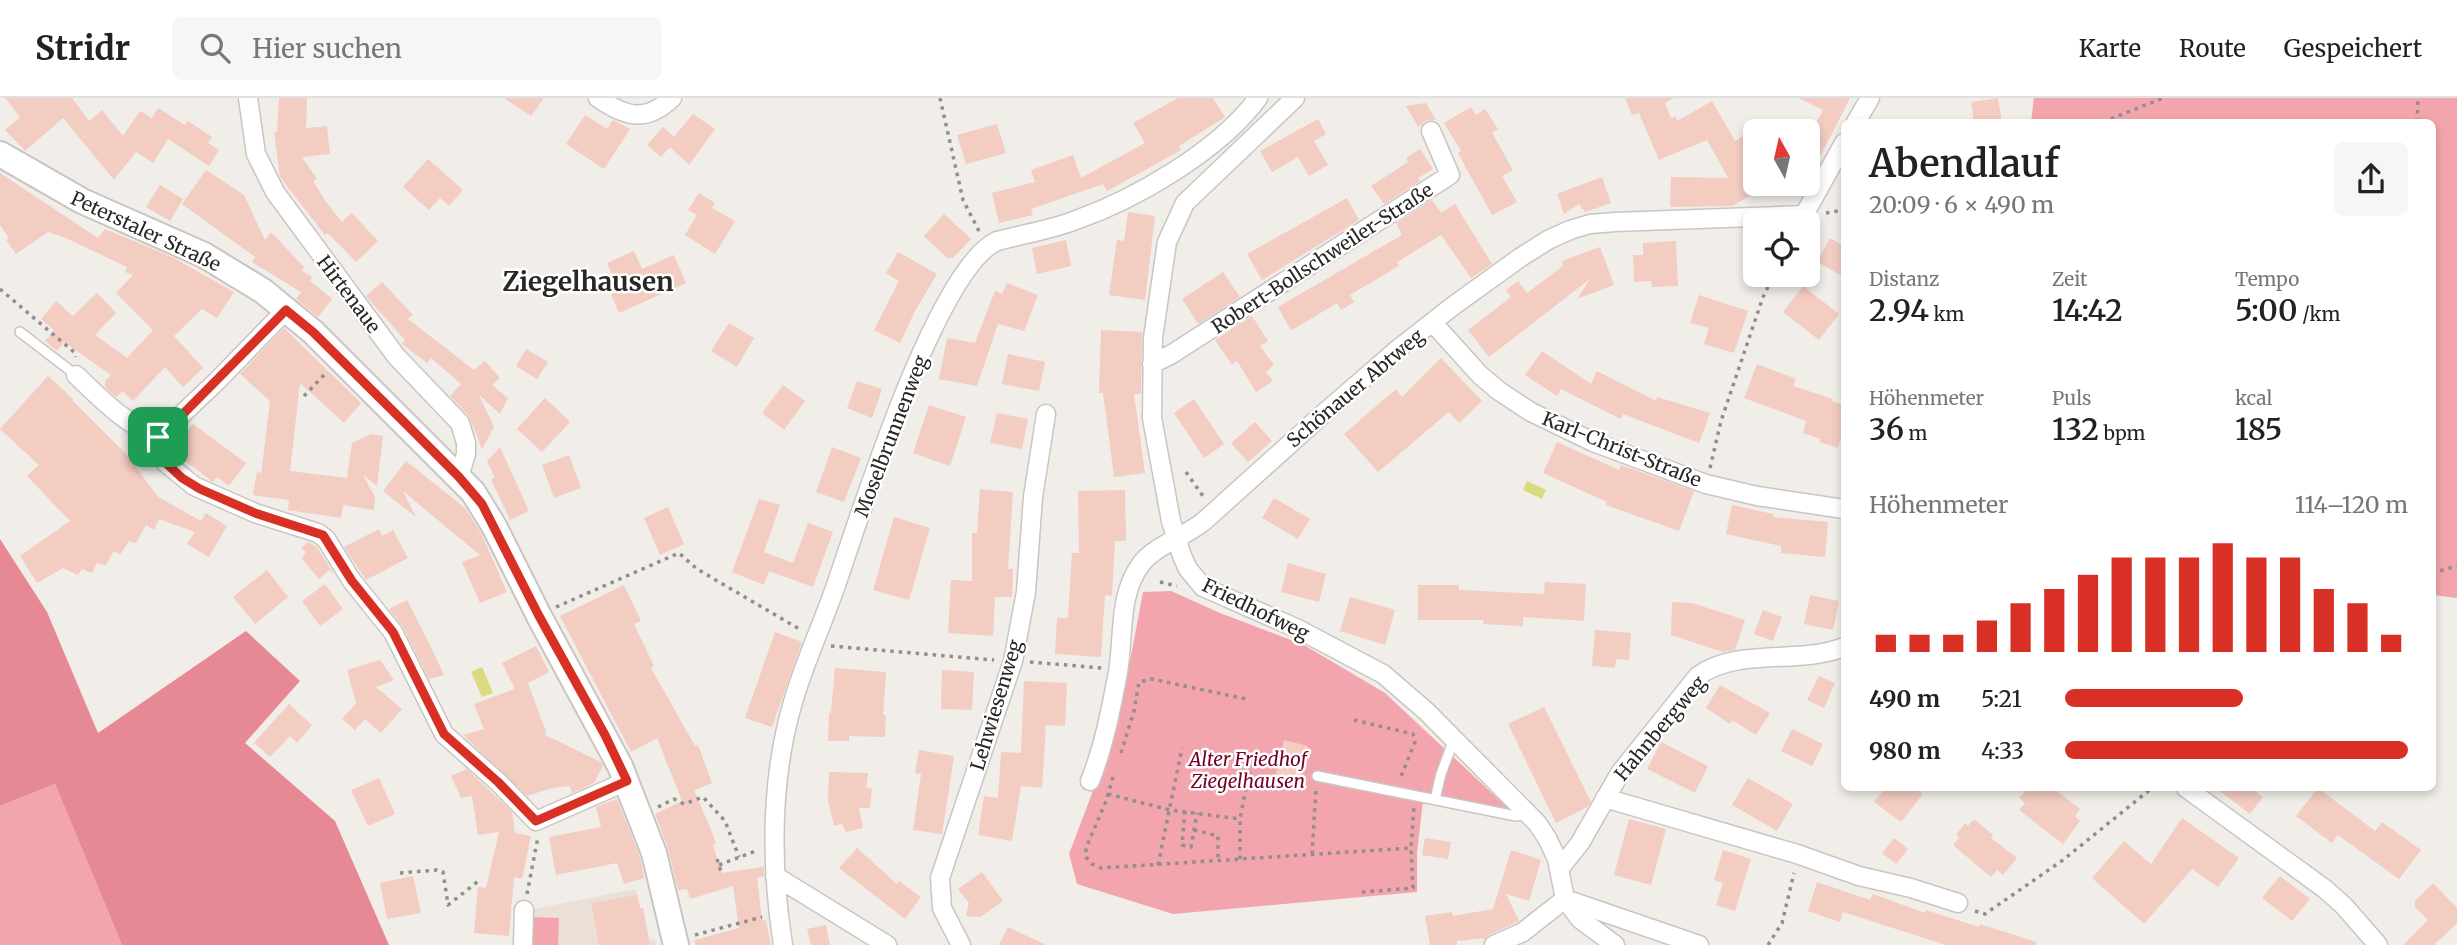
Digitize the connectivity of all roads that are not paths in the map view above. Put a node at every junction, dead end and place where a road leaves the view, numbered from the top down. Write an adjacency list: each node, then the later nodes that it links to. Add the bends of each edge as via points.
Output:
1 (248, 98): 18 (street, Hirtenaue, via 256,154 275,192 396,356 460,423 466,454)
2 (598, 98): 3 (street, via 634,115 650,112)
3 (672, 98)
4 (1258, 98): 31 (street, Moselbrunnenweg, via 1223,136 1165,177 1084,217 987,245 950,295 892,427 822,639 795,692 774,802)
5 (1295, 98): 14 (street, Friedhofweg, via 1185,203 1167,242)
6 (1870, 98): 7 (street)
7 (1858, 119)
8 (1431, 131): 14 (street, Robert-Bollschweiler-Straße, via 1450,175)
9 (1841, 148): 12 (street, Schönauer Abtweg, via 1804,215 1590,224 1521,257)
10 (0, 154): 11 (main road, Peterstaler Straße, via 82,201 204,255)
11 (286, 310): 17 (street); 18 (main road, Peterstaler Straße)
12 (1433, 323): 19 (street, Karl-Christ-Straße, via 1488,382 1531,412 1593,442 1706,484); 20 (street, Schönauer Abtweg, via 1214,513)
13 (20, 332): 15 (lane)
14 (1152, 364): 20 (street, Friedhofweg, via 1152,418)
15 (76, 375): 17 (street, via 119,415)
16 (1046, 414): 39 (street, Lehwiesenweg, via 1033,497 1026,592 1013,661 940,878 942,908)
17 (158, 437): 24 (street, via 160,455 194,486 326,539 393,632 444,734 536,821)
18 (459, 477): 24 (main road, Peterstaler Straße, via 482,504)
19 (1841, 509)
20 (1177, 539): 22 (street, Friedhofweg, via 1188,569 1203,587 1372,666); 25 (street, Schönauer Abtweg, via 1143,561 1129,586 1118,670 1102,750)
21 (1841, 648): 27 (street, Hahnbergweg, via 1813,655 1736,661 1702,673)
22 (1454, 739): 28 (lane); 29 (street, Friedhofweg)
23 (1317, 776): 28 (lane)
24 (627, 781): 35 (main road, Peterstaler Straße, via 660,874)
25 (1090, 781)
26 (2190, 791): 43 (street, via 2325,889)
27 (1605, 797): 30 (street, Hahnbergweg, via 1580,843); 33 (street, Hahnbergweg)
28 (1435, 799): 29 (lane, via 1516,816)
29 (1529, 814): 30 (street, Friedhofweg, via 1547,838)
30 (1560, 868): 32 (street, Friedhofweg)
31 (775, 876): 37 (street, Moselbrunnenweg); 38 (street)
32 (1564, 899): 40 (street, via 1523,932); 41 (street, via 1580,919); 42 (street)
33 (1958, 903)
34 (524, 910): 36 (street)
35 (675, 943)
36 (523, 945)
37 (783, 945)
38 (887, 945)
39 (961, 945)
40 (1494, 945)
41 (1615, 945)
42 (1699, 945)
43 (2378, 945)

